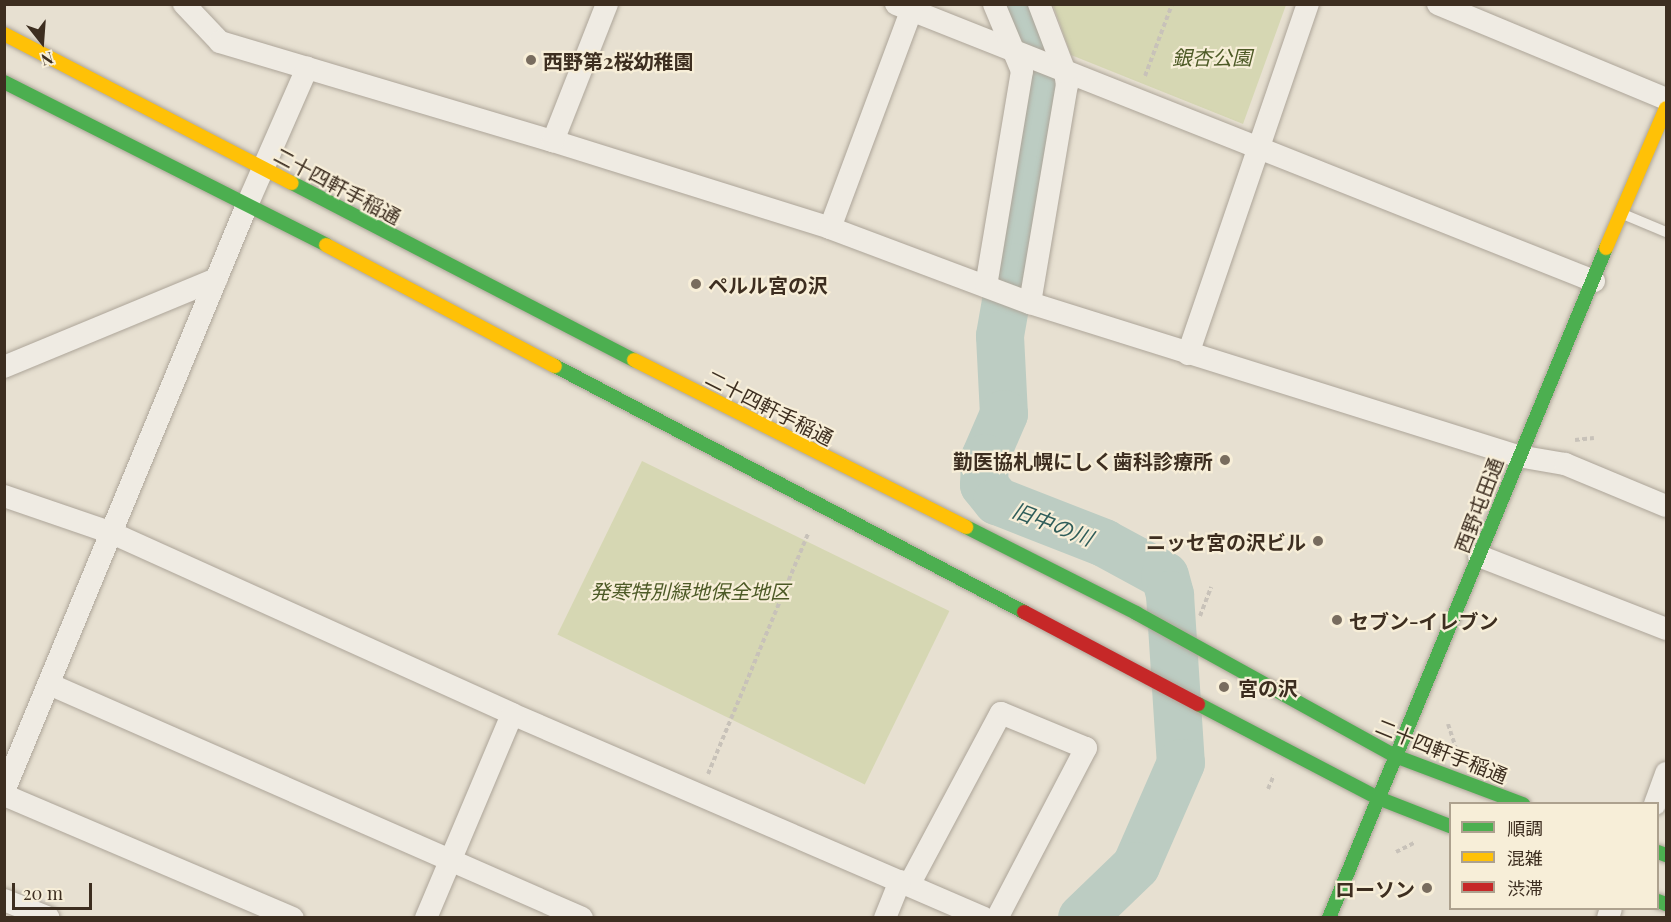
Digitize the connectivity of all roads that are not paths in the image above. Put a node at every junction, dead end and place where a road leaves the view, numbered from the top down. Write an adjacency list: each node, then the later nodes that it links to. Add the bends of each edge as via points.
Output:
1 (184, 4): 10 (street, via 220,42)
2 (607, 4): 15 (street)
3 (994, 4): 9 (street)
4 (1040, 4): 11 (street)
5 (1308, 4): 16 (street)
6 (1438, 4): 13 (street)
7 (903, 8): 9 (street); 20 (street)
8 (4, 34): 17 (street, 二十四軒手稲通)
9 (1017, 53): 11 (street); 24 (street, via 1022,71)
10 (307, 68): 15 (street); 17 (street)
11 (1059, 70): 16 (street); 25 (street, via 1067,85)
12 (4, 82): 18 (street)
13 (1666, 99)
14 (1666, 108): 19 (street, 西野屯田通)
15 (553, 141): 20 (street)
16 (1259, 149): 23 (street); 26 (street)
17 (264, 168): 18 (street); 36 (street, 二十四軒手稲通, via 1136,613)
18 (247, 205): 22 (street); 39 (street)
19 (1623, 214): 21 (lane); 23 (street, 西野屯田通)
20 (830, 228): 24 (street)
21 (1666, 232)
22 (216, 279): 27 (street); 31 (street)
23 (1594, 281): 28 (street, 西野屯田通)
24 (990, 288): 25 (street)
25 (1025, 301): 26 (street)
26 (1188, 354): 28 (street)
27 (4, 367)
28 (1518, 456): 30 (street, via 1565,464); 32 (street, 西野屯田通)
29 (4, 496): 31 (street)
30 (1666, 506)
31 (112, 533): 34 (street); 35 (street)
32 (1479, 556): 33 (street); 36 (street, 西野屯田通)
33 (1666, 629)
34 (49, 684): 38 (street); 43 (street)
35 (512, 714): 43 (street); 44 (street)
36 (1395, 756): 39 (street, 西野屯田通); 40 (street, 二十四軒手稲通)
37 (1666, 773): 41 (street)
38 (4, 793): 47 (street)
39 (1378, 798): 42 (street); 53 (street, 西野屯田通)
40 (1518, 802)
41 (1656, 802)
42 (1449, 826)
43 (450, 860): 48 (street); 49 (street)
44 (904, 883): 50 (street); 51 (street); 52 (street, via 1001,713 1086,748)
45 (4, 900): 46 (street)
46 (49, 918)
47 (292, 918)
48 (426, 918)
49 (582, 918)
50 (885, 918)
51 (984, 918)
52 (997, 918)
53 (1329, 918)

